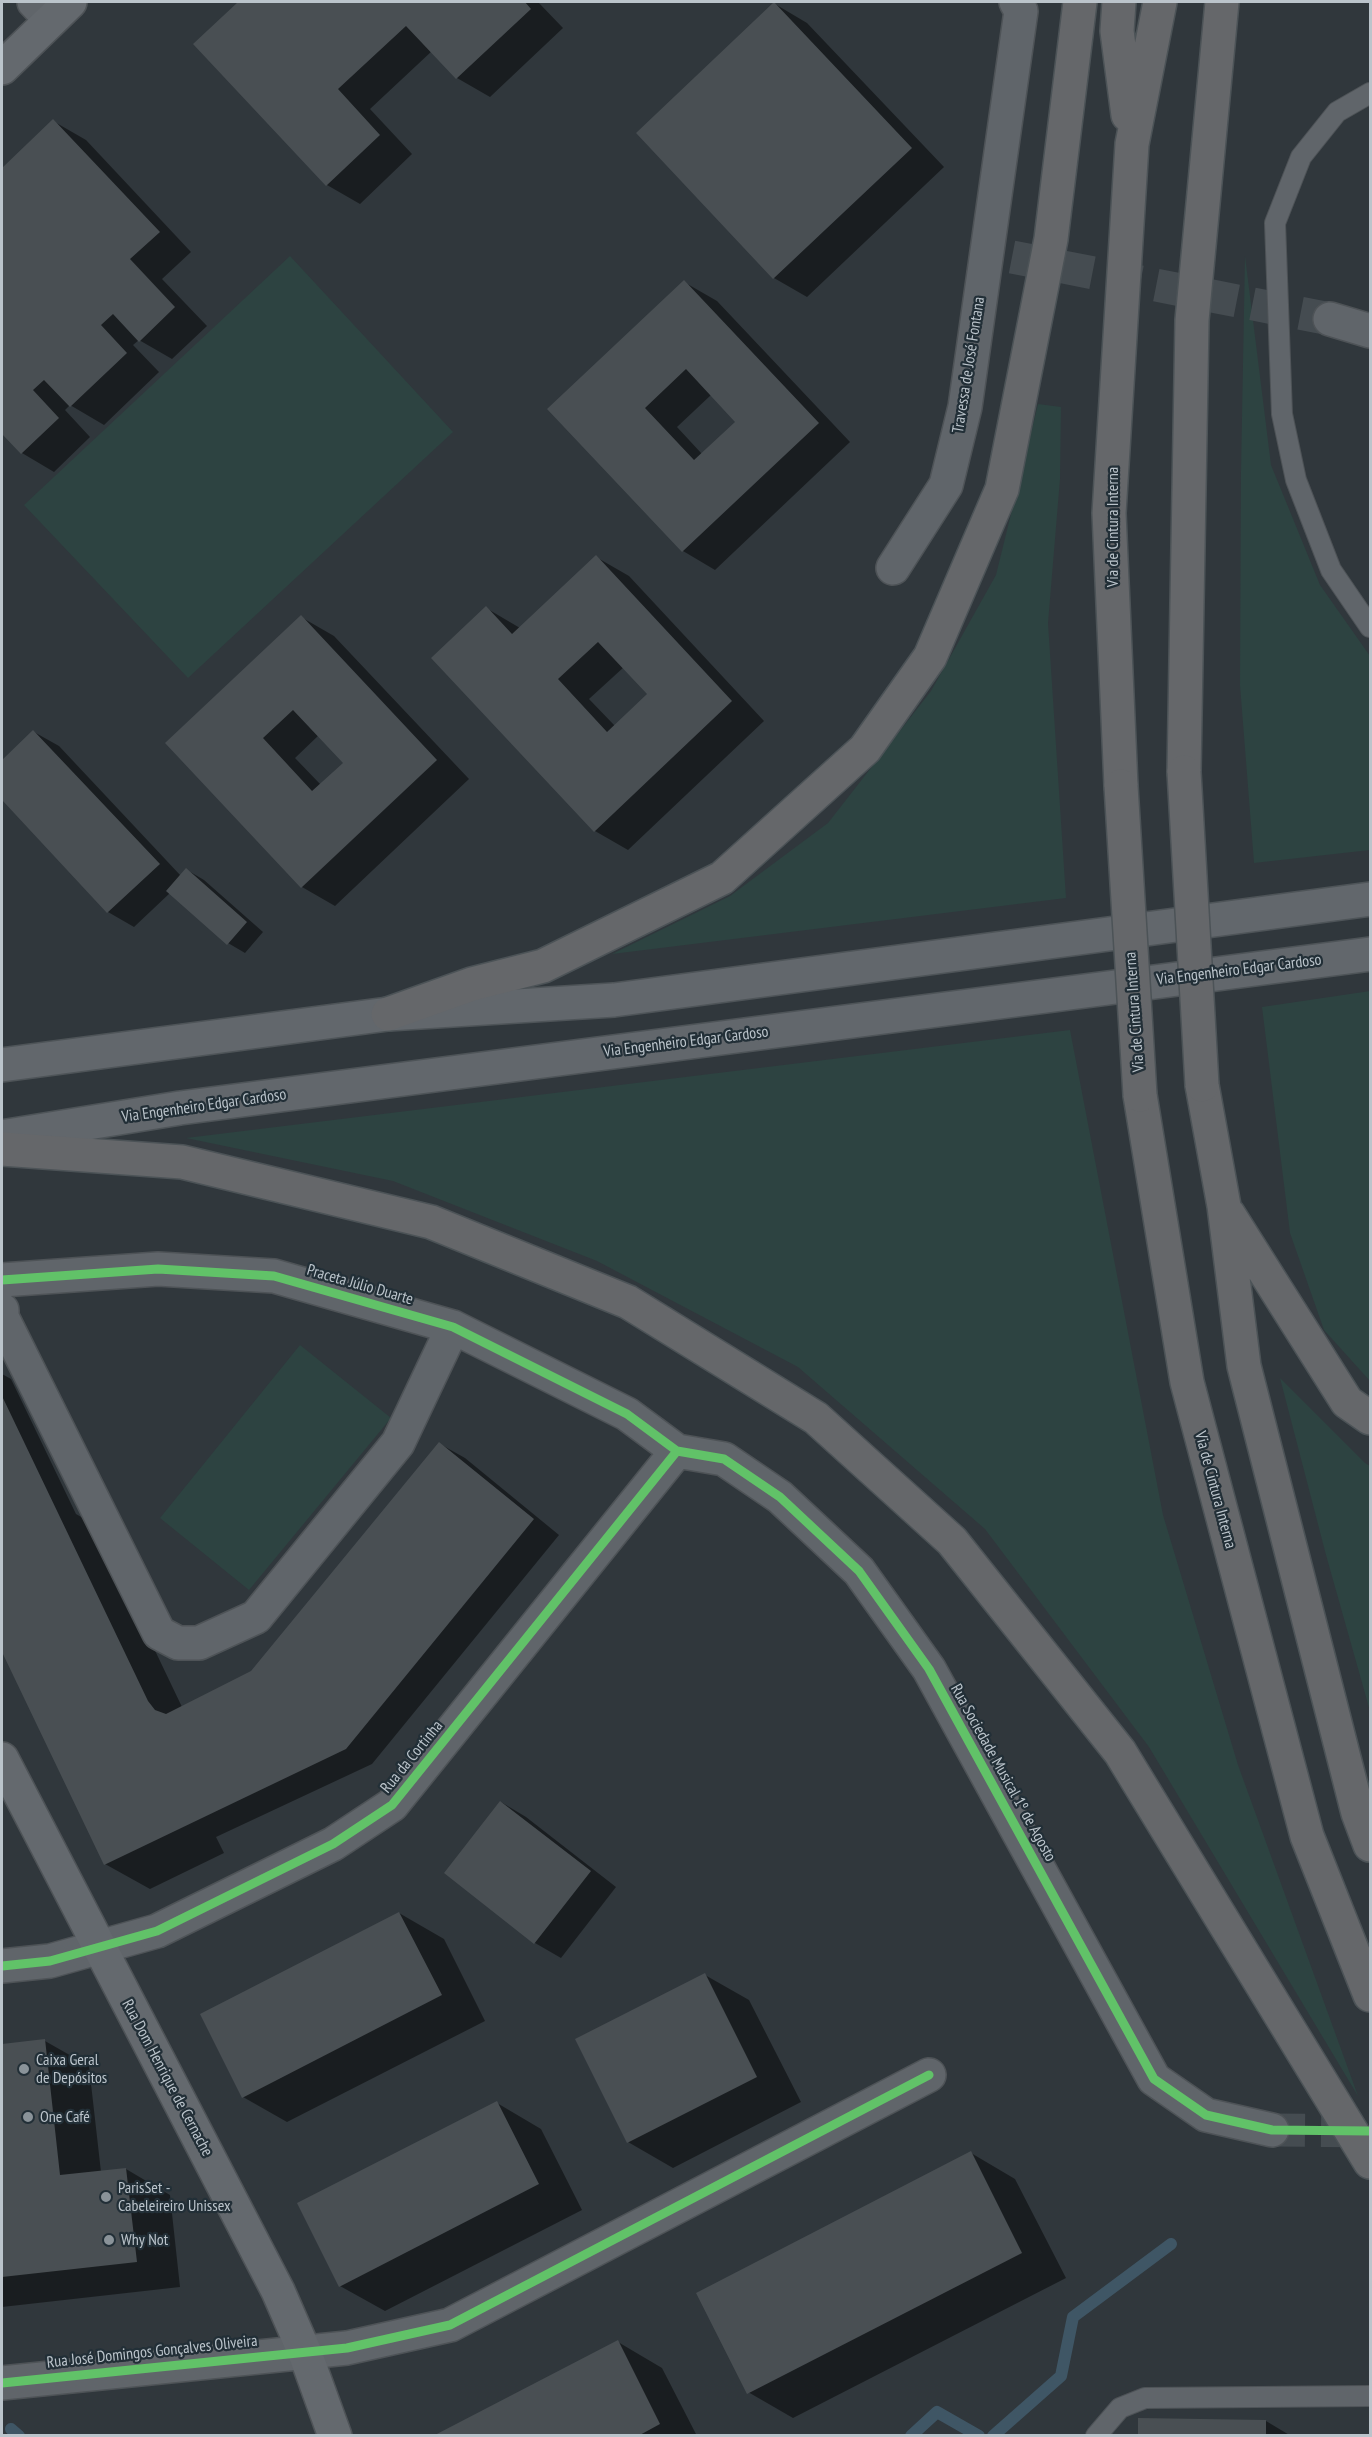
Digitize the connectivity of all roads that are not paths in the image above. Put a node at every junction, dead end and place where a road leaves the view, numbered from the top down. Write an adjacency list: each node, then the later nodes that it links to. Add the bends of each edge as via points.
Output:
1 (1016, 2): 12 (street, Travessa de José Fontana, via 1022,11 999,255 946,485)
2 (1080, 2): 16 (highway, via 1051,239 1002,489 930,657 865,749 722,878 543,966 472,984)
3 (1119, 2): 9 (highway, via 1118,31)
4 (1160, 2): 9 (highway, Via de Cintura Interna)
5 (1222, 2): 20 (highway, bridge, via 1192,320 1184,772 1202,1084)
6 (52, 8): 7 (street)
7 (2, 68)
8 (1371, 93): 13 (lane, via 1336,112 1301,157 1275,223 1282,414 1296,480 1330,570)
9 (1132, 144): 30 (highway, Via de Cintura Interna, bridge, via 1109,513 1140,1095 1187,1383 1306,1836)
10 (1330, 319): 11 (street)
11 (1371, 331)
12 (893, 568)
13 (1371, 627)
14 (1371, 899): 16 (main road, via 614,1000)
15 (1371, 954): 18 (main road, Via Engenheiro Edgar Cardoso, via 192,1106)
16 (388, 1014): 17 (main road)
17 (2, 1065)
18 (2, 1137)
19 (2, 1149): 33 (highway, via 182,1162 431,1222 628,1302 816,1418 952,1542 1120,1752)
20 (1224, 1206): 24 (highway, via 1347,1402); 27 (highway, via 1244,1366 1358,1813)
21 (2, 1280): 23 (street, Praceta Júlio Duarte, via 158,1269 274,1276)
22 (2, 1310): 23 (street, via 2,1317 159,1633 178,1643 199,1643 255,1617 398,1443)
23 (453, 1327): 25 (street, Praceta Júlio Duarte, via 627,1414)
24 (1371, 1418)
25 (677, 1451): 28 (street, Rua da Cortinha, via 392,1805 333,1844 157,1931); 32 (street, Rua Sociedade Musical 1º de Agosto, via 724,1459 780,1497 859,1570 929,1670 1154,2079 1206,2115)
26 (2, 1759): 28 (street, Rua Dom Henrique de Cernache)
27 (1371, 1845)
28 (98, 1947): 29 (street, Rua da Cortinha, via 50,1961); 34 (street, Rua Dom Henrique de Cernache, via 278,2291)
29 (2, 1966)
30 (1371, 1995)
31 (929, 2075): 34 (street, Rua José Domingos Gonçalves Oliveira, via 450,2325 347,2348)
32 (1272, 2130)
33 (1371, 2162)
34 (305, 2353): 35 (street, Rua José Domingos Gonçalves Oliveira); 37 (street, Rua Dom Henrique de Cernache)
35 (2, 2384)
36 (1371, 2396): 38 (lane, via 1145,2398 1120,2408)
37 (335, 2436)
38 (1096, 2436)

